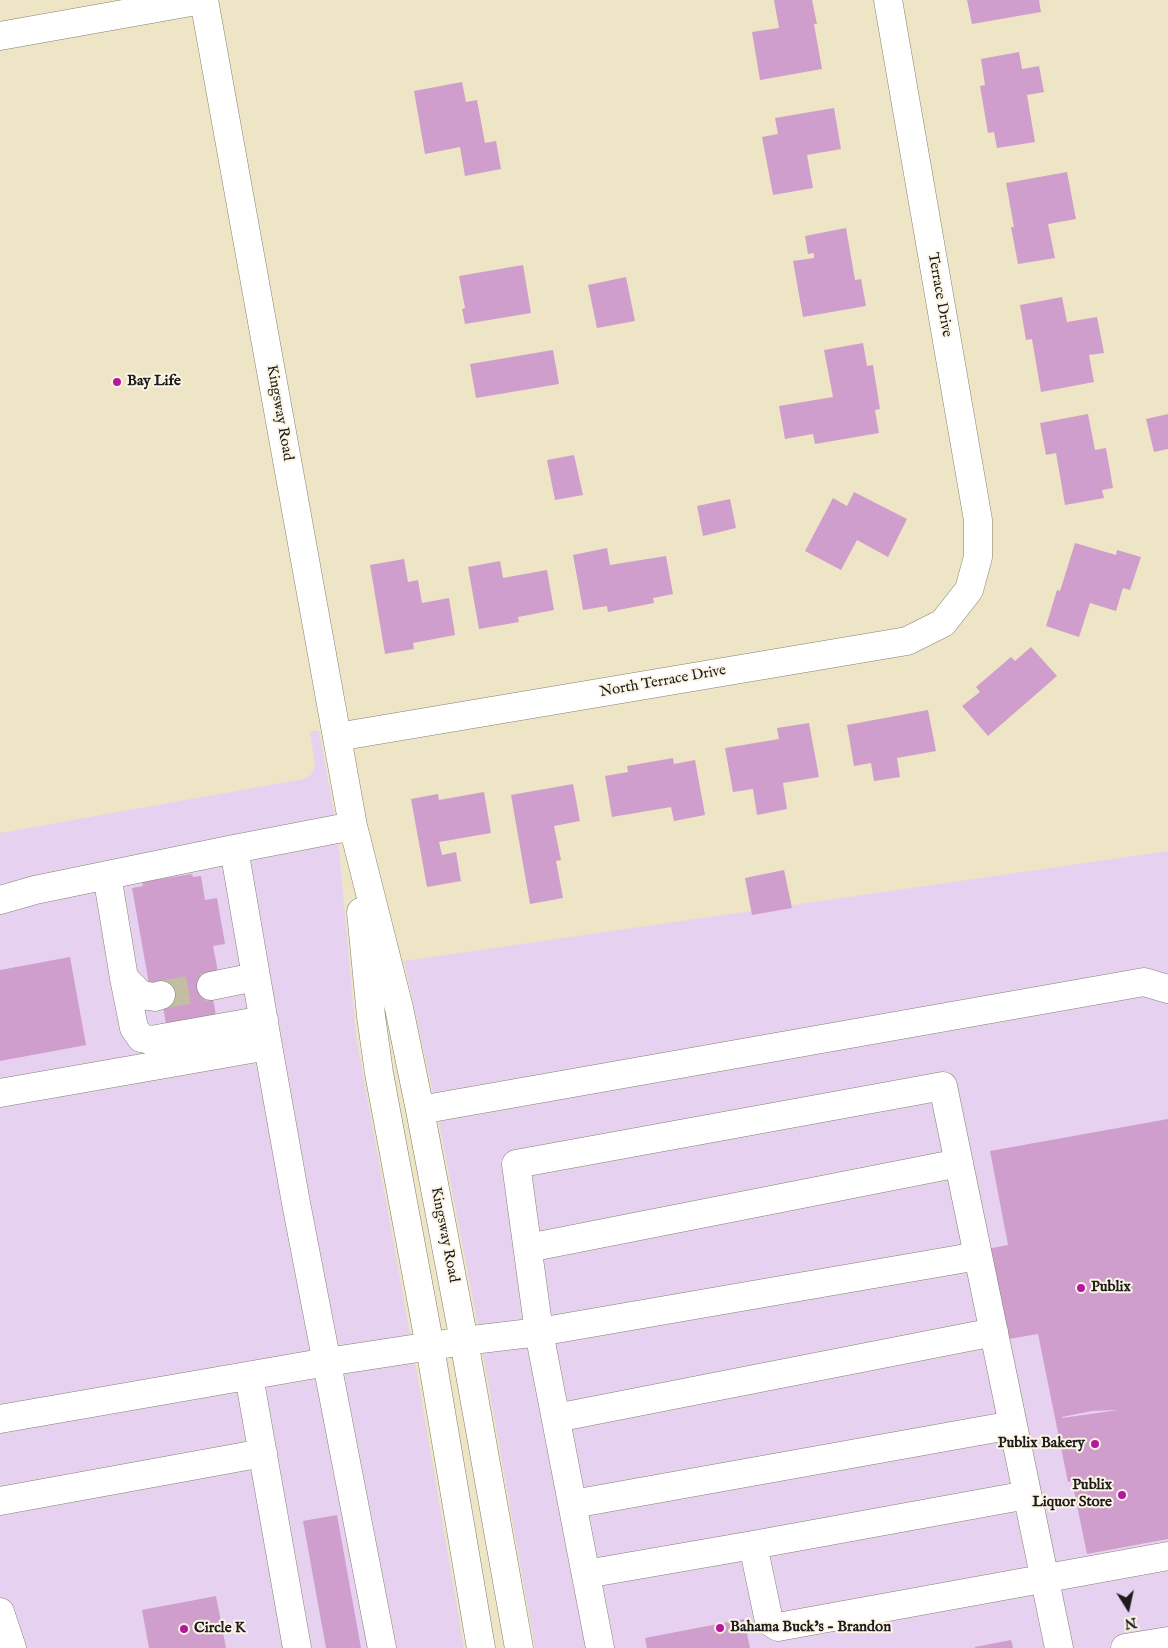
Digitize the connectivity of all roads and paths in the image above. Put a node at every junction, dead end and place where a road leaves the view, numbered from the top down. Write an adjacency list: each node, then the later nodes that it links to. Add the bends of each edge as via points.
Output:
1 (203, 0): 3 (street); 5 (street, Kingsway Road)
2 (888, 0): 4 (street, Terrace Drive, via 978,520 978,557)
3 (0, 36)
4 (969, 590): 5 (street, North Terrace Drive, via 943,623 907,641)
5 (337, 737): 6 (street, Kingsway Road)
6 (353, 826): 7 (street); 17 (street, Kingsway Road, via 399,1008); 24 (street, Kingsway Road, via 374,1035)
7 (234, 849): 8 (street); 11 (street)
8 (107, 875): 9 (street); 10 (street)
9 (0, 900)
10 (124, 978): 14 (street, via 141,995); 15 (street, via 134,1028 141,1038)
11 (255, 978): 12 (street); 15 (street)
12 (211, 986)
13 (1168, 990): 17 (street, via 1144,982)
14 (161, 995)
15 (266, 1033): 16 (street); 25 (street)
16 (0, 1093)
17 (420, 1110): 23 (street, Kingsway Road)
18 (959, 1163): 19 (street); 19 (street, via 943,1086 516,1164); 20 (street)
19 (528, 1248): 21 (street)
20 (978, 1256): 21 (street); 22 (street)
21 (539, 1332): 23 (street); 27 (street)
22 (994, 1332): 27 (street); 29 (street)
23 (464, 1341): 24 (street); 44 (street, Kingsway Road)
24 (430, 1347): 25 (street); 43 (street, Kingsway Road)
25 (326, 1362): 26 (street); 42 (street)
26 (249, 1376): 28 (street); 30 (street)
27 (556, 1418): 33 (street)
28 (0, 1420)
29 (1013, 1425): 31 (street); 33 (street)
30 (263, 1453): 32 (street); 41 (street)
31 (1027, 1495): 34 (street); 37 (street)
32 (0, 1500)
33 (572, 1504): 36 (street)
34 (754, 1545): 36 (street); 37 (street, via 769,1621 778,1627)
35 (1168, 1556): 37 (street)
36 (586, 1574): 45 (street)
37 (1045, 1579): 46 (street)
38 (0, 1612): 40 (street)
39 (1168, 1641): 47 (street)
40 (12, 1648)
41 (297, 1648)
42 (382, 1648)
43 (481, 1648)
44 (519, 1648)
45 (600, 1648)
46 (1059, 1648)
47 (1125, 1648)

